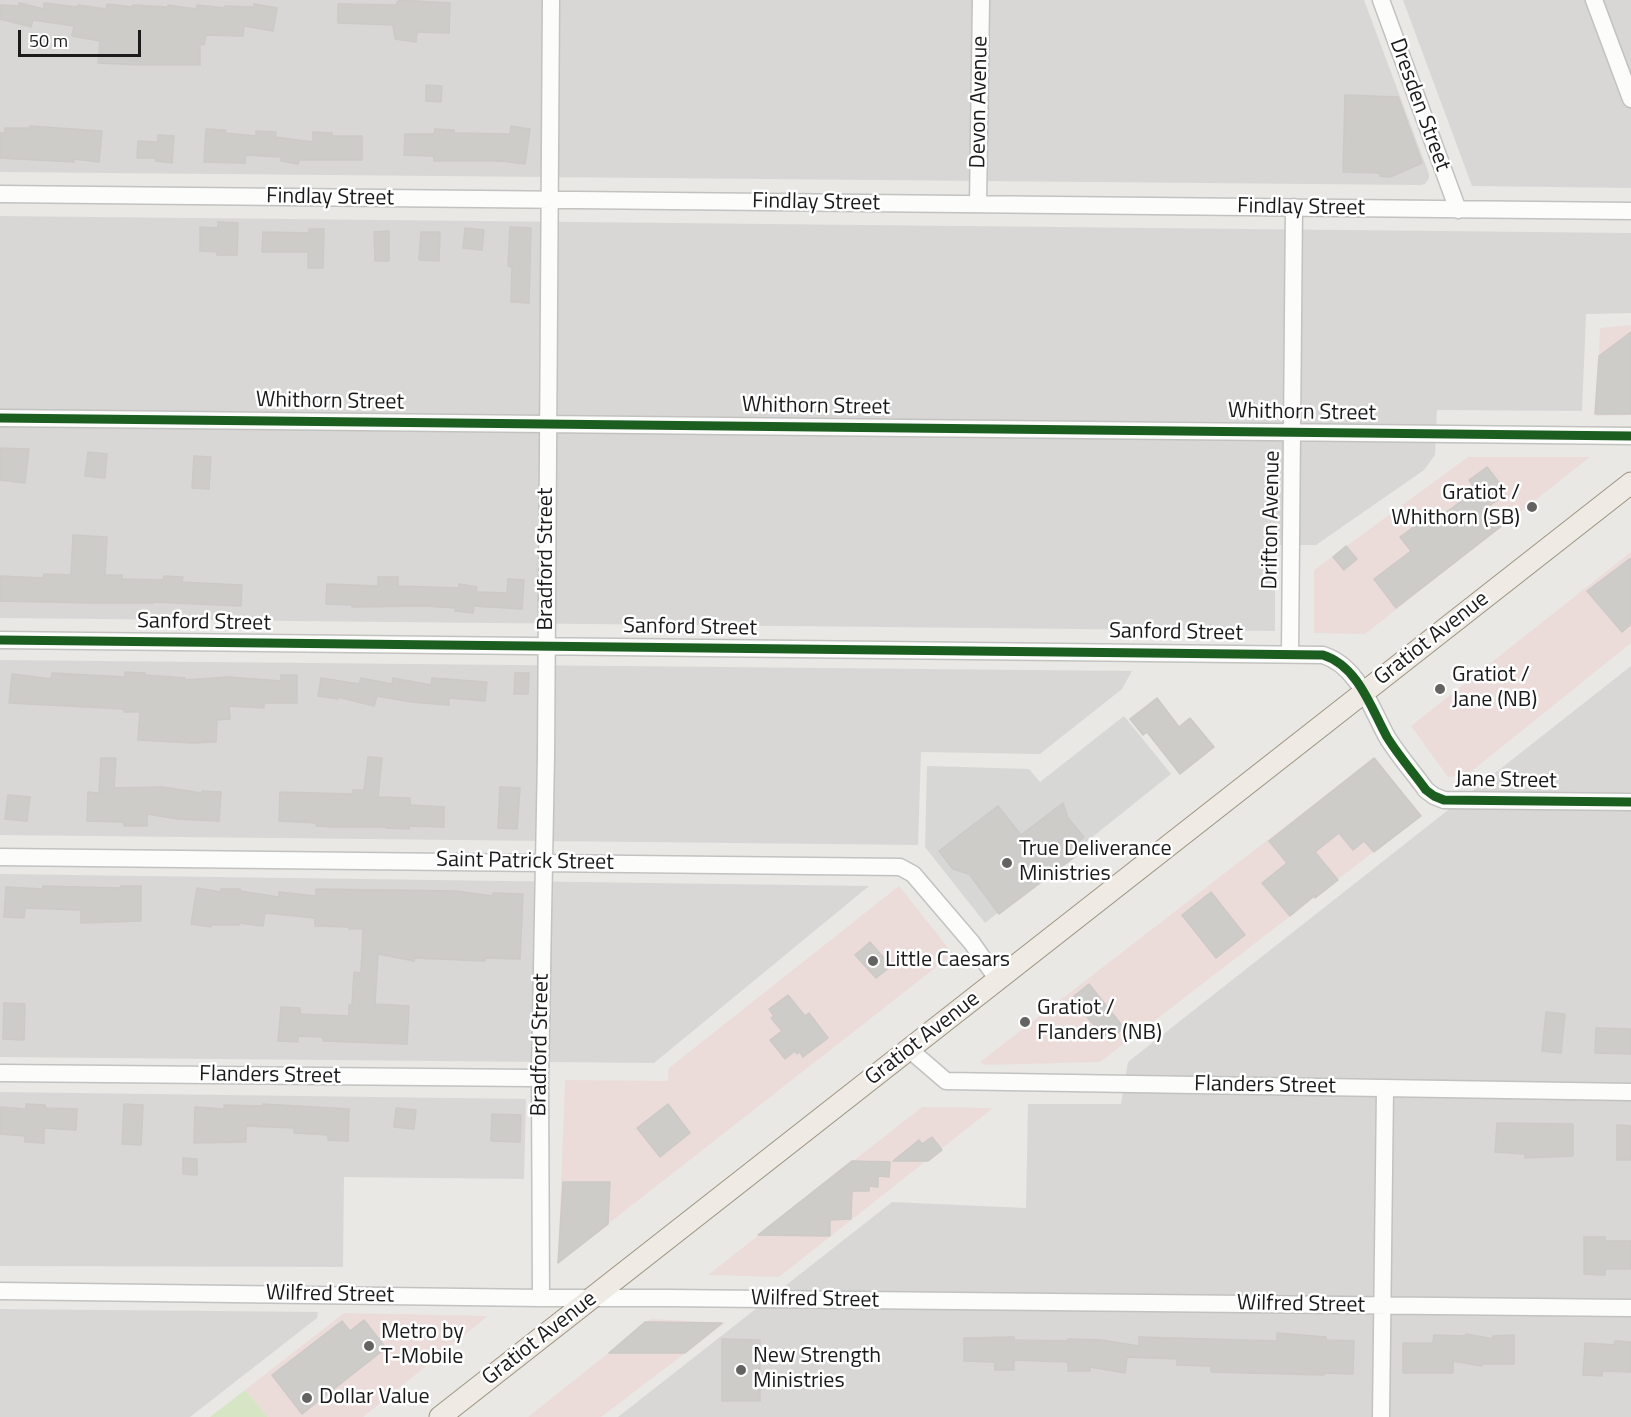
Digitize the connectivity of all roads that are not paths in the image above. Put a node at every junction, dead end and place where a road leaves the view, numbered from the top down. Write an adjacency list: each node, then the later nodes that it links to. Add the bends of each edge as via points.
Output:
1 (551, 0): 7 (street, Bradford Street)
2 (981, 0): 8 (street, Devon Avenue)
3 (1381, 0): 10 (street, Dresden Street)
4 (1594, 0): 5 (street)
5 (1631, 99)
6 (0, 194): 7 (street, Findlay Street)
7 (549, 200): 8 (street, Findlay Street); 13 (street, Bradford Street)
8 (978, 204): 9 (street, Findlay Street)
9 (1294, 207): 10 (street, Findlay Street); 14 (street, Drifton Avenue)
10 (1458, 210): 11 (street, Findlay Street)
11 (1631, 211)
12 (0, 418): 13 (street, Whithorn Street)
13 (547, 424): 14 (street, Whithorn Street); 18 (street, Bradford Street)
14 (1292, 432): 15 (street, Whithorn Street); 19 (street, Drifton Avenue)
15 (1631, 436)
16 (1631, 483): 20 (main road, Gratiot Avenue)
17 (0, 640): 18 (street, Sanford Street)
18 (547, 646): 19 (street, Sanford Street); 23 (street, Bradford Street)
19 (1290, 654): 20 (street, Sanford Street, via 1334,658)
20 (1365, 692): 21 (street, Jane Street, via 1388,738 1434,796 1444,800); 24 (main road, Gratiot Avenue)
21 (1631, 802)
22 (0, 856): 23 (street, Saint Patrick Street)
23 (544, 862): 24 (street, Saint Patrick Street, via 900,867 913,874); 27 (street, Bradford Street)
24 (998, 980): 25 (main road, Gratiot Avenue)
25 (910, 1050): 28 (street, Flanders Street, via 946,1081); 32 (main road, Gratiot Avenue)
26 (0, 1072): 27 (street, Flanders Street)
27 (540, 1076): 31 (street, Bradford Street)
28 (1385, 1089): 29 (street, Flanders Street); 33 (street)
29 (1631, 1092)
30 (0, 1291): 31 (street, Wilfred Street)
31 (541, 1298): 32 (street, Wilfred Street)
32 (592, 1298): 33 (street, Wilfred Street); 35 (main road, Gratiot Avenue)
33 (1383, 1306): 34 (street, Wilfred Street); 36 (street)
34 (1631, 1308)
35 (440, 1417)
36 (1381, 1417)

